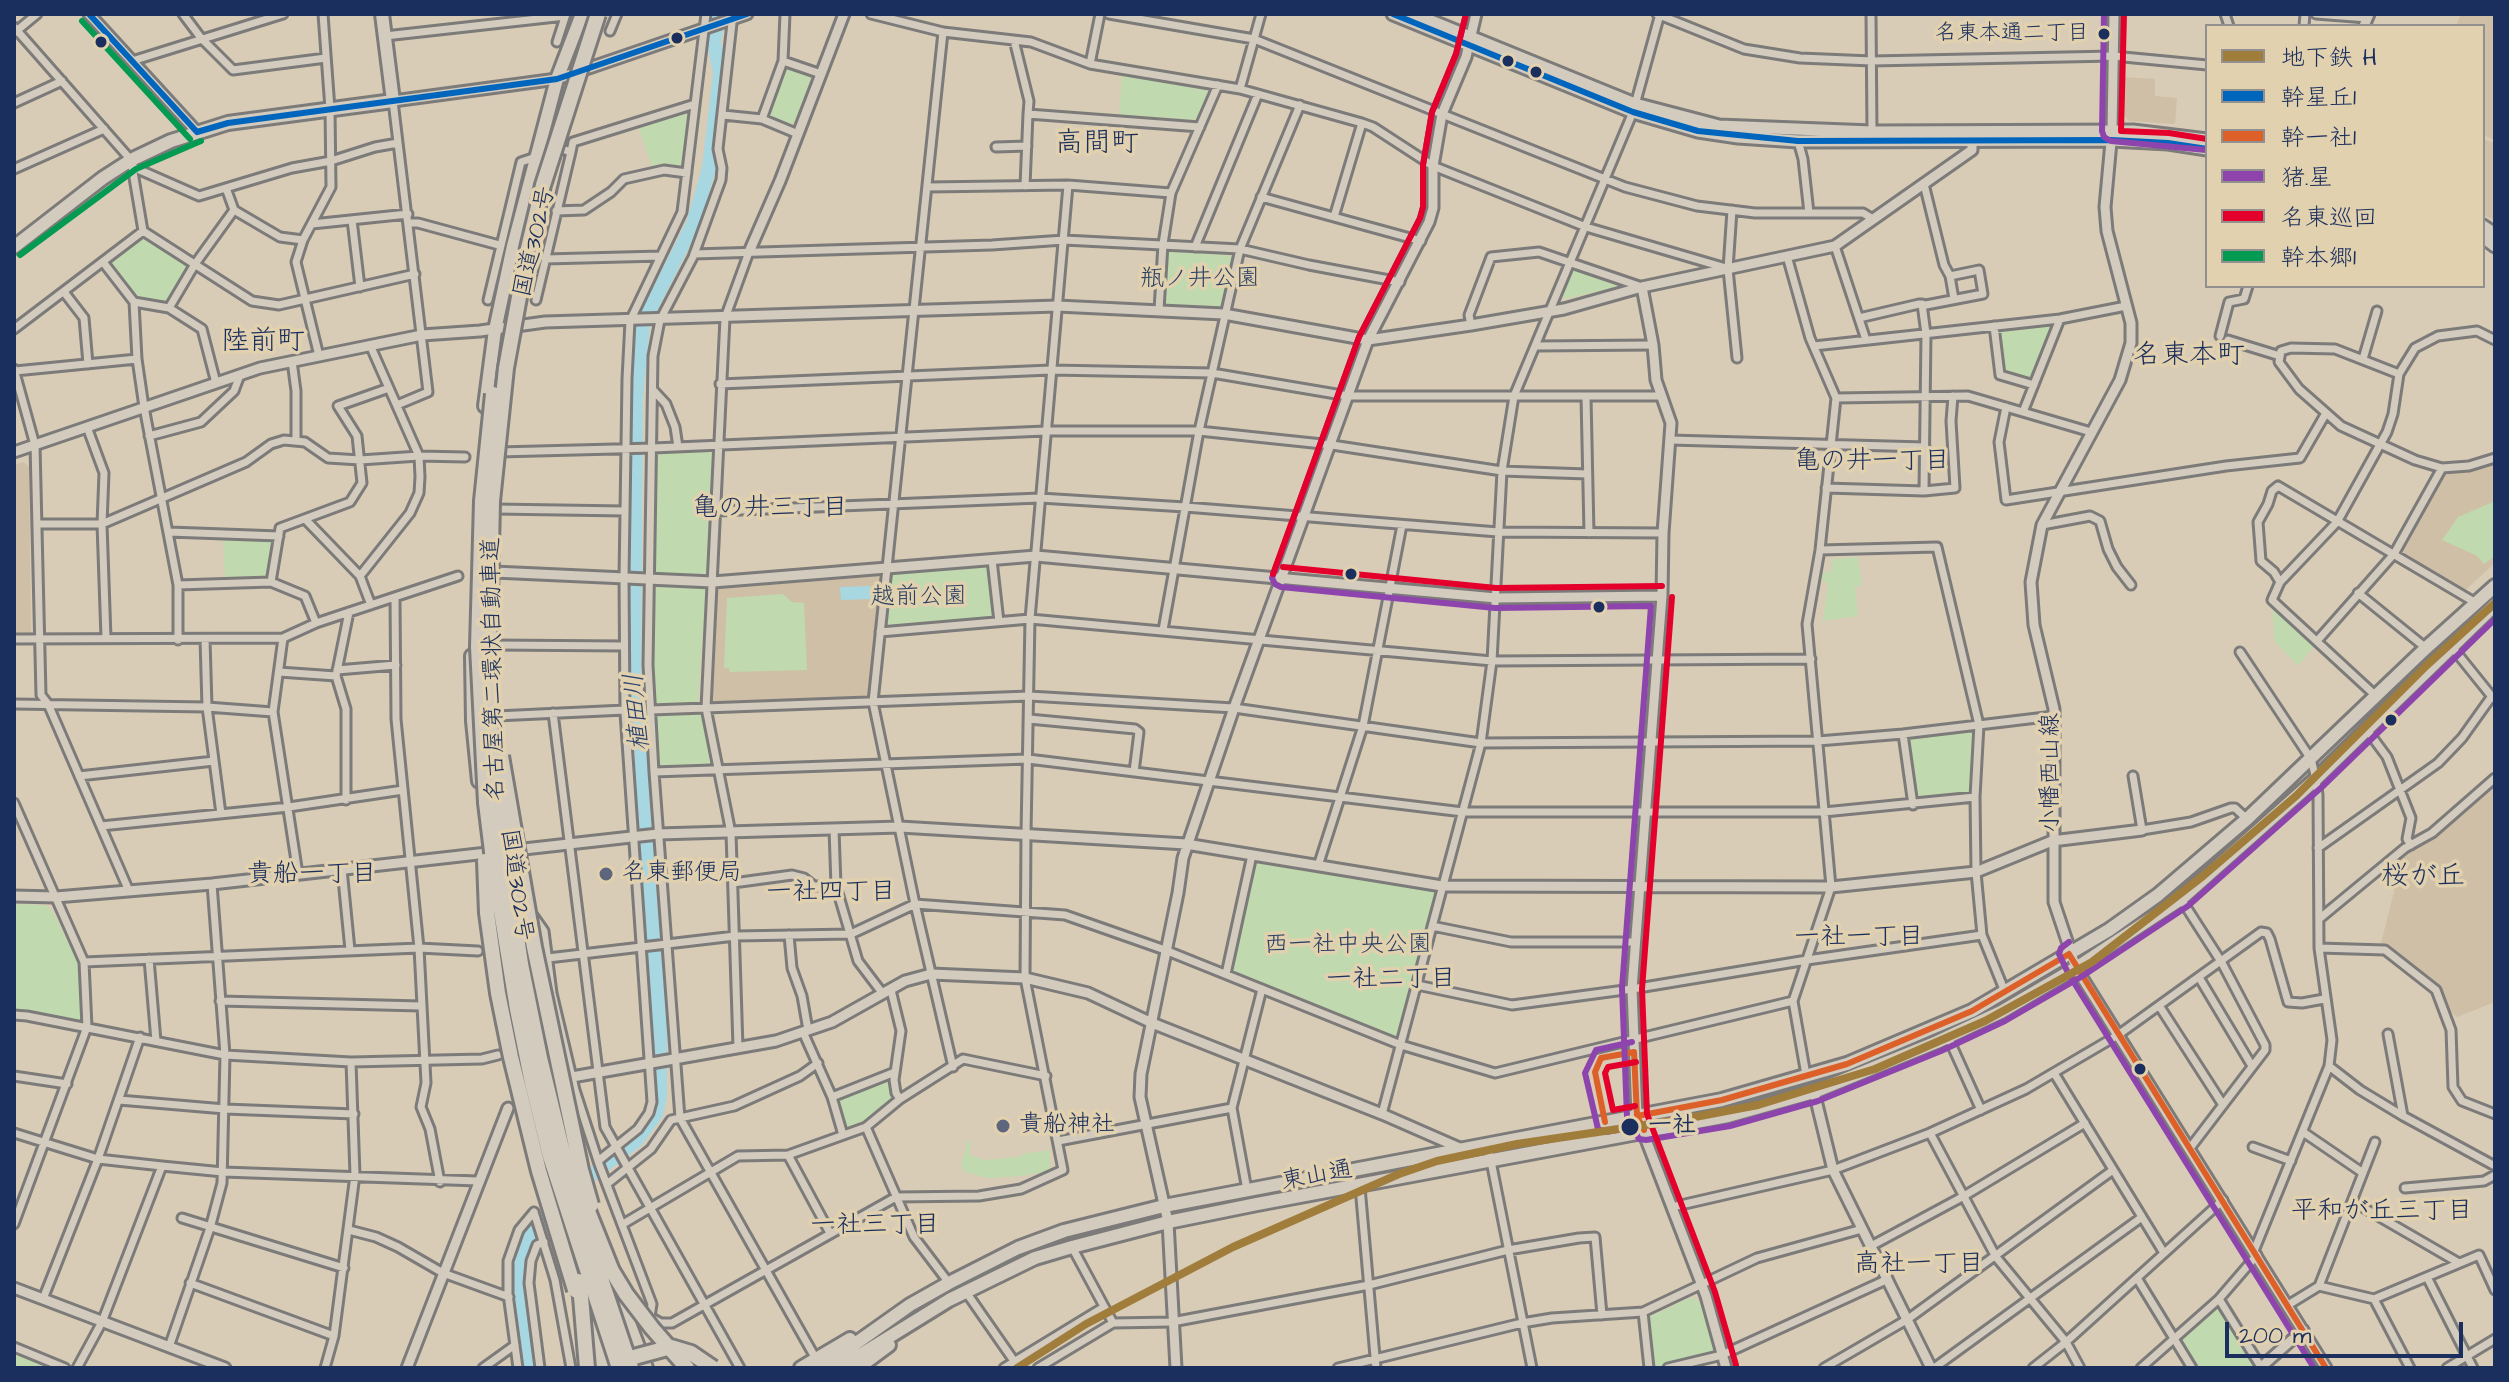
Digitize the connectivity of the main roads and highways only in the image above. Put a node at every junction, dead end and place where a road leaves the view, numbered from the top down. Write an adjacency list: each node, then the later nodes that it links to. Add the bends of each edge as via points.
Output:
1 (382, 14): 13 (main road, via 393,101 228,123 197,132 132,163)
2 (585, 14): 17 (highway, 名古屋第二環状自動車道, bridge, via 532,194 491,414 478,575); 24 (main road, 国道302号, bridge, via 557,79 495,330 477,482 473,721 485,853 512,1010)
3 (598, 14): 16 (highway, 名古屋第二環状自動車道, bridge, via 543,185 506,368 492,501)
4 (604, 14): 20 (main road, 国道302号, bridge, via 582,70 565,150 542,209 516,326 499,452 493,645 509,851 532,1006 575,1180)
5 (1393, 14): 7 (main road)
6 (1414, 14): 7 (main road)
7 (1470, 42): 8 (main road)
8 (1634, 108): 10 (main road, via 1719,126); 10 (main road, via 1698,131 1738,137)
9 (2111, 135): 10 (main road); 11 (main road, via 2133,131); 12 (main road)
10 (1972, 137)
11 (2205, 140)
12 (2205, 149)
13 (14, 247)
14 (2495, 586): 25 (main road, 東山通, via 2247,819 2158,895 1972,1011 1847,1064 1722,1100 1164,1206 1064,1231 949,1283)
15 (2495, 605): 22 (main road, 東山通, via 2316,779 2181,899 2076,968 1948,1037 1814,1092 1728,1116 1168,1222 1035,1258)
16 (490, 689): 19 (highway, 名古屋第二環状自動車道, bridge, via 505,867 540,1058); 20 (highway, bridge, via 534,947)
17 (482, 741): 18 (highway, 名古屋第二環状自動車道, bridge, via 494,868 514,993); 24 (highway, bridge, via 487,913 508,1044 539,1171)
18 (550, 1156): 27 (highway, bridge, via 548,1169 581,1297); 28 (highway, 名古屋第二環状自動車道, bridge)
19 (566, 1165): 26 (highway, 名古屋第二環状自動車道, bridge, via 587,1237); 29 (highway, bridge, via 573,1170 612,1271)
20 (589, 1210): 21 (highway)
21 (594, 1230): 26 (main road)
22 (949, 1300): 32 (main road, 東山通); 33 (main road)
23 (650, 1317): 26 (main road)
24 (601, 1361)
25 (819, 1363): 31 (main road, 東山通)
26 (640, 1365)
27 (587, 1368)
28 (621, 1368): 30 (highway, bridge, via 634,1357 671,1347)
29 (687, 1368)
30 (713, 1368)
31 (801, 1368)
32 (839, 1368)
33 (858, 1368)

